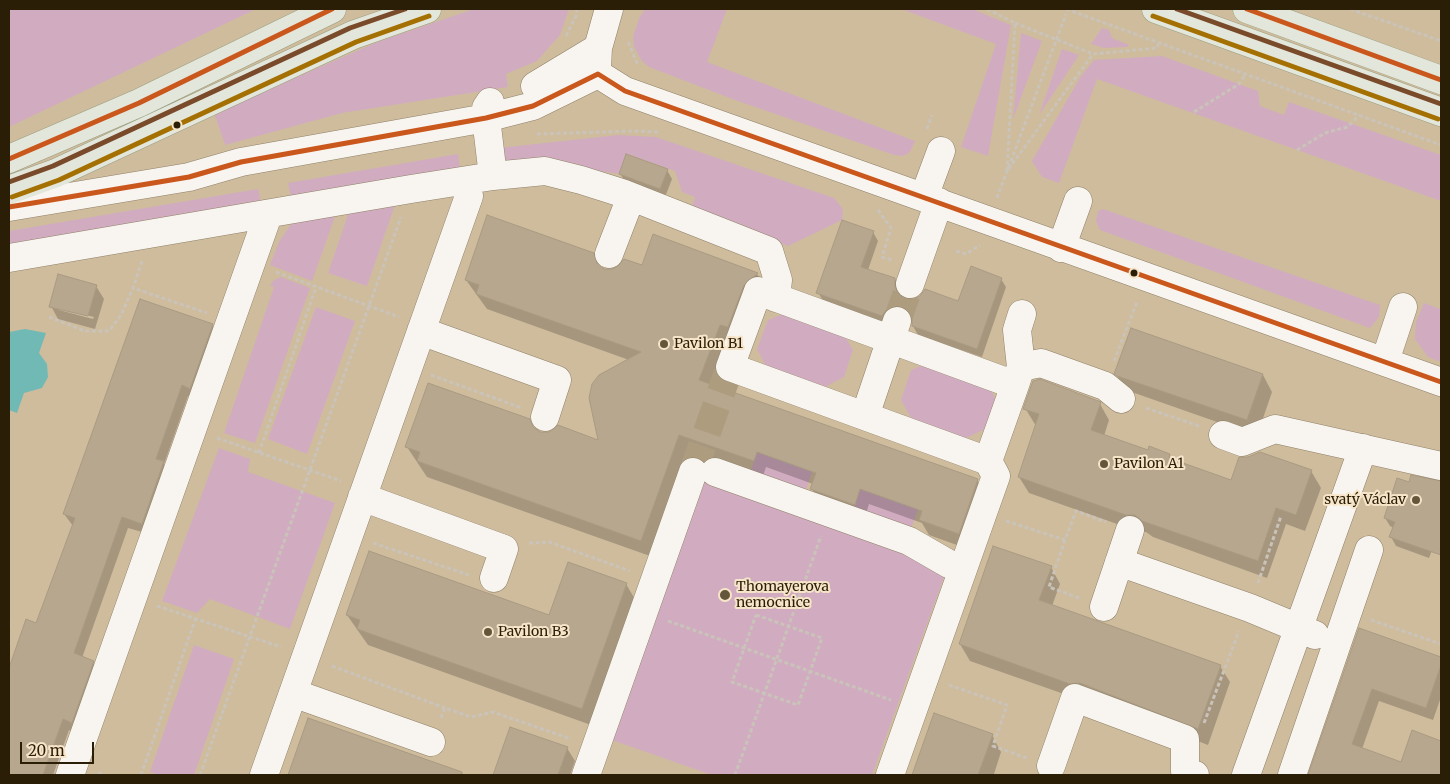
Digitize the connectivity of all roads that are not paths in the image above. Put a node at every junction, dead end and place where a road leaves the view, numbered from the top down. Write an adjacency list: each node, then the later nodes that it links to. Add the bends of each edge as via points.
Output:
1 (332, 9): 11 (main road, via 139,103)
2 (427, 9): 14 (main road, via 353,35 56,174)
3 (609, 9): 6 (street)
4 (1156, 9): 8 (main road)
5 (1247, 9): 7 (main road)
6 (598, 61): 9 (street, via 533,106); 16 (street, via 625,91)
7 (1441, 80)
8 (1441, 112)
9 (486, 118): 12 (street); 18 (street, via 241,162 189,177)
10 (941, 150): 16 (street)
11 (9, 159)
12 (493, 176): 13 (street); 15 (street, via 545,171)
13 (466, 181): 19 (street); 28 (street, via 469,196)
14 (9, 190)
15 (631, 197): 21 (street); 24 (street, via 768,251 778,280)
16 (932, 200): 20 (street); 23 (street)
17 (1078, 201): 20 (street)
18 (9, 207)
19 (268, 215): 22 (street); 52 (street)
20 (1061, 248): 29 (street)
21 (609, 254)
22 (9, 258)
23 (904, 273)
24 (776, 298): 27 (street); 33 (street, via 758,291 730,367)
25 (1403, 308): 29 (street)
26 (1022, 314): 30 (street, via 1017,330)
27 (894, 330): 30 (street); 33 (street)
28 (421, 331): 34 (street, via 557,380); 39 (street)
29 (1385, 361): 31 (street)
30 (1018, 376): 32 (street, via 1041,363); 37 (street)
31 (1441, 382)
32 (1113, 392)
33 (865, 416): 37 (street)
34 (545, 417)
35 (1223, 435): 36 (street, via 1242,442 1275,429)
36 (1363, 448): 38 (street); 46 (street)
37 (988, 461): 43 (street, via 996,476)
38 (1441, 466)
39 (356, 490): 44 (street, via 504,549); 48 (street, via 349,535)
40 (1130, 530): 42 (street)
41 (1370, 550): 47 (street)
42 (1119, 562): 45 (street); 46 (street)
43 (963, 569): 51 (street, via 909,541 704,472 646,608); 54 (street)
44 (494, 578)
45 (1104, 607)
46 (1299, 626): 47 (street); 56 (street)
47 (1336, 645): 57 (street)
48 (293, 693): 49 (street); 53 (street)
49 (431, 742)
50 (1051, 766): 55 (street, via 1075,698 1185,739 1185,772)
51 (596, 773)
52 (70, 775)
53 (264, 775)
54 (890, 775)
55 (1195, 775)
56 (1246, 775)
57 (1292, 775)

